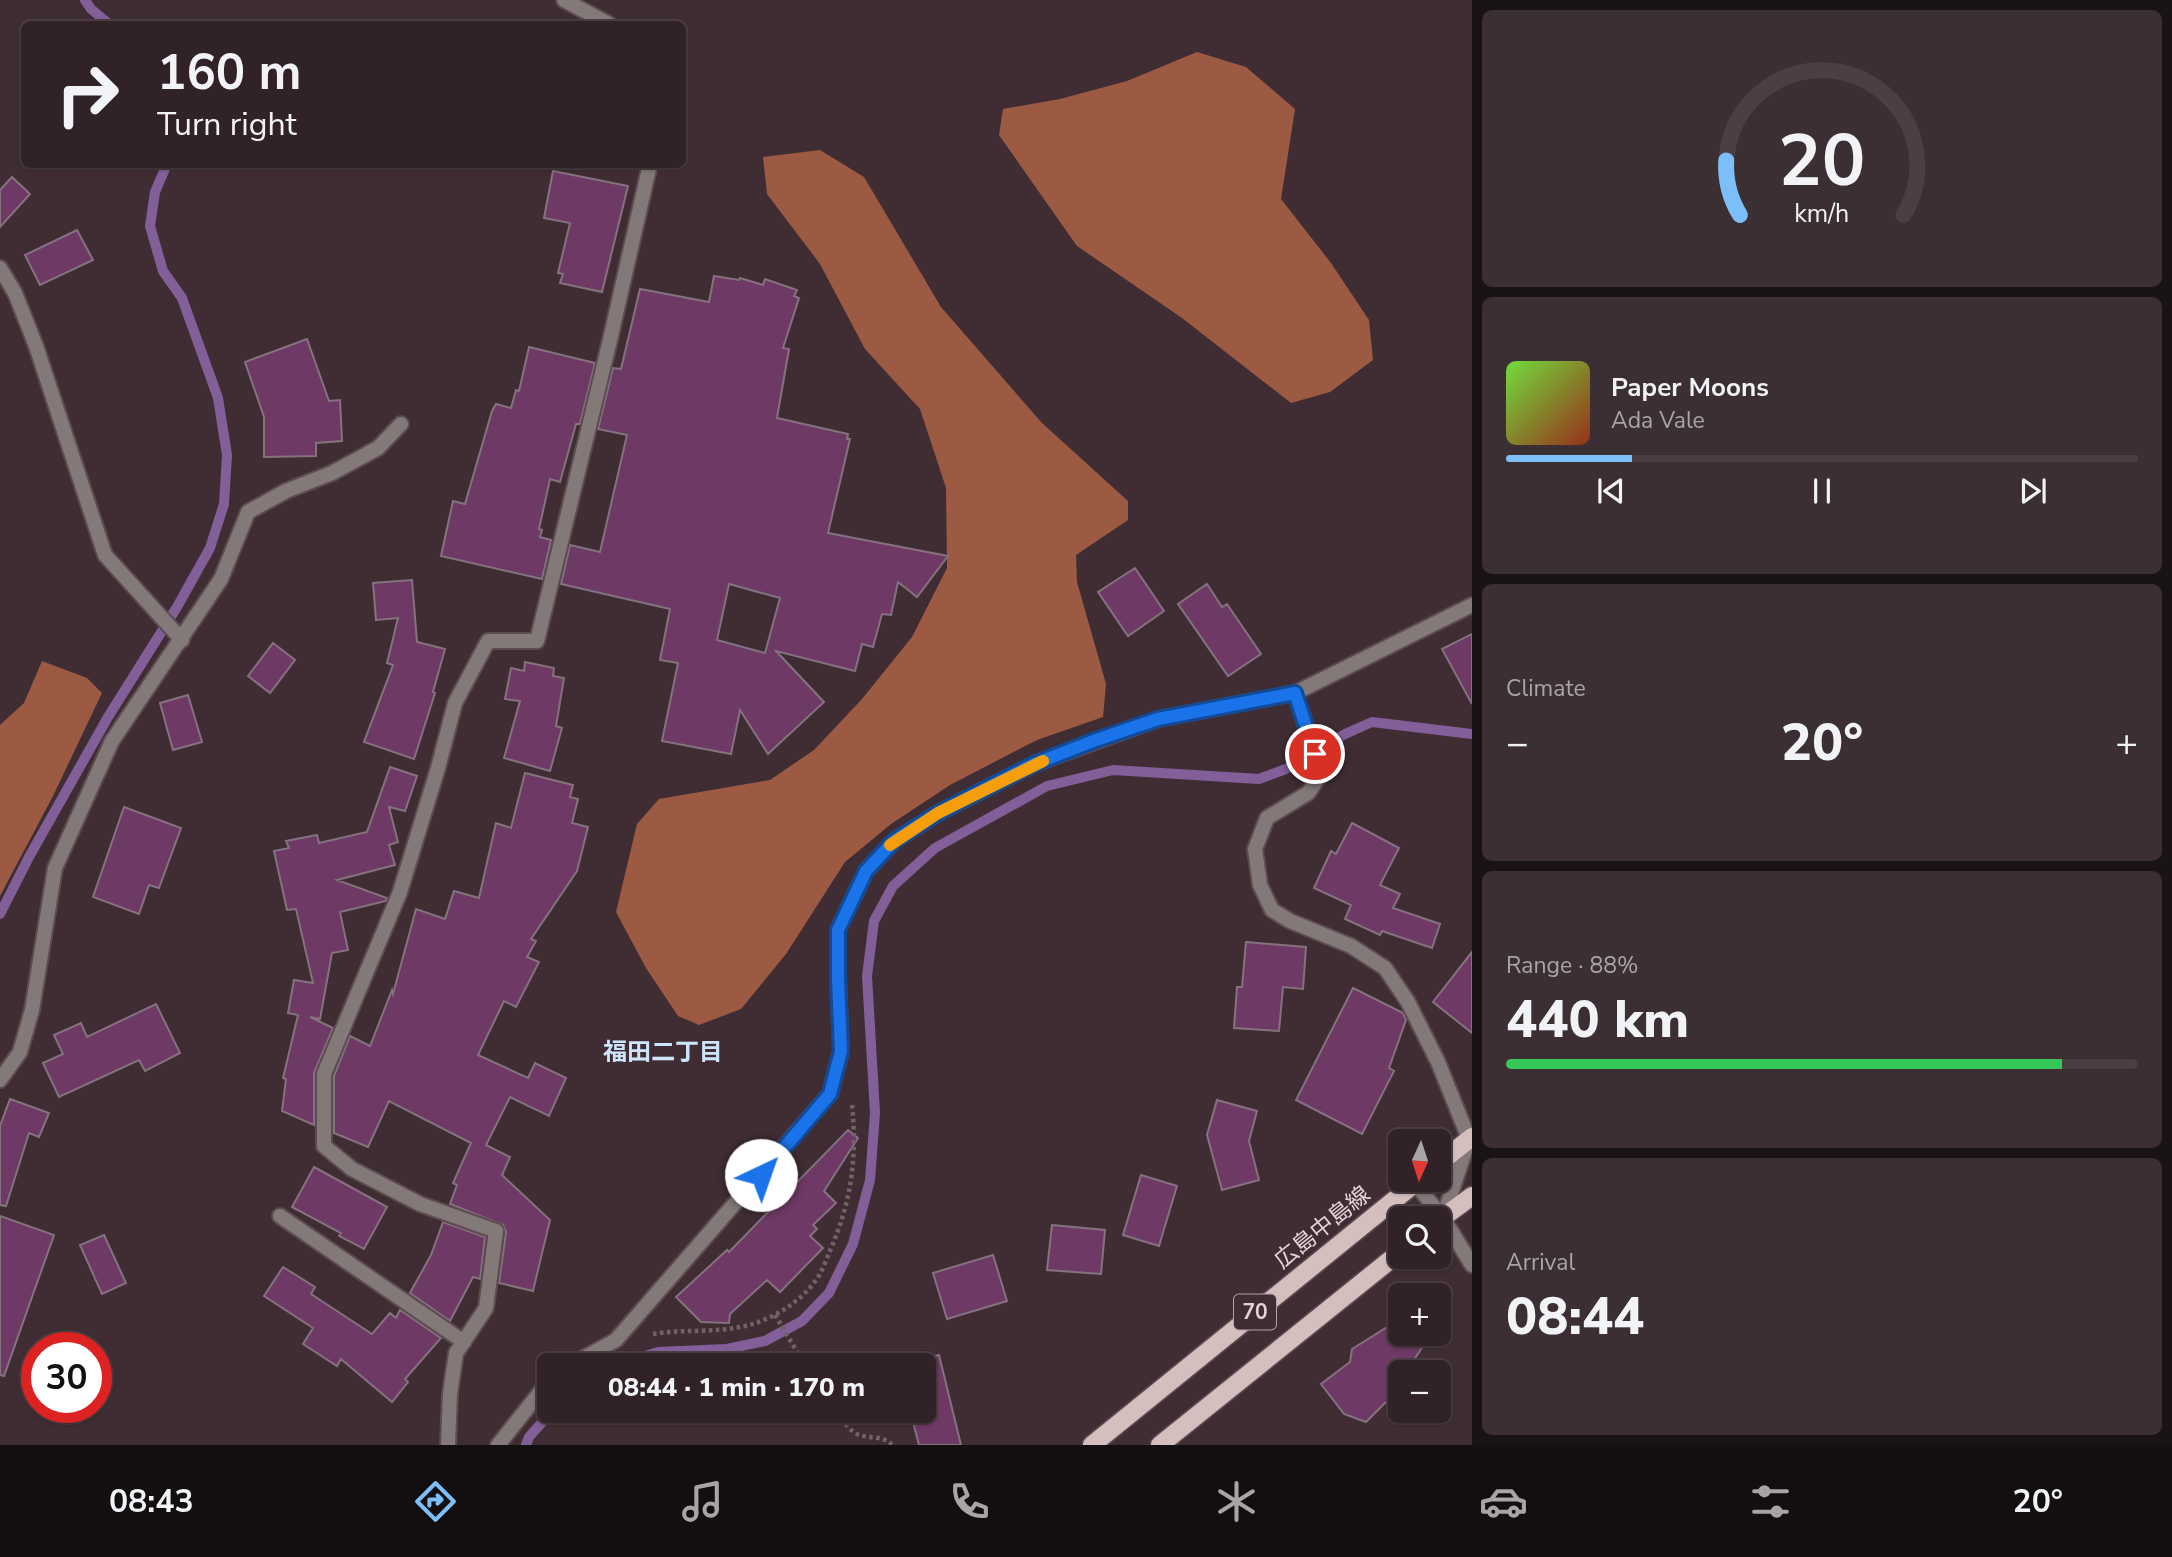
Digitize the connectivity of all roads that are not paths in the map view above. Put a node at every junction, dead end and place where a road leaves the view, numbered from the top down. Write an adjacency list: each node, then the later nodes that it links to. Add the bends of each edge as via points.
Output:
1 (564, 0): 2 (street)
2 (603, 21)
3 (649, 168): 20 (street, via 537,641 488,641 455,703 400,892 324,1074 324,1146 352,1169 420,1204 496,1231 485,1308)
4 (0, 268): 7 (street, via 36,346 105,555)
5 (401, 424): 7 (street, via 378,448 248,512 221,579)
6 (1472, 605): 8 (street)
7 (182, 640): 9 (street, via 112,741 55,868 32,1010 20,1052)
8 (1295, 693): 10 (street, via 1319,777 1308,793 1268,818 1255,849 1260,885 1272,910 1351,946 1385,968 1408,1002); 21 (street, via 1158,719 1096,740 1034,764 894,841 866,871 838,930 841,1051 830,1094 616,1340)
9 (0, 1080)
10 (1471, 1138): 11 (main road); 14 (street)
11 (1451, 1154)
12 (1403, 1192): 25 (main road, 広島中島線 / 70)
13 (1472, 1196): 15 (main road)
14 (1446, 1206)
15 (1451, 1212)
16 (280, 1216): 20 (street)
17 (1451, 1234): 19 (street)
18 (1388, 1262): 26 (main road, 70)
19 (1472, 1265)
20 (464, 1342): 23 (street, via 456,1353)
21 (593, 1353)
22 (537, 1396): 24 (street)
23 (448, 1445)
24 (498, 1445)
25 (1092, 1445)
26 (1160, 1445)

